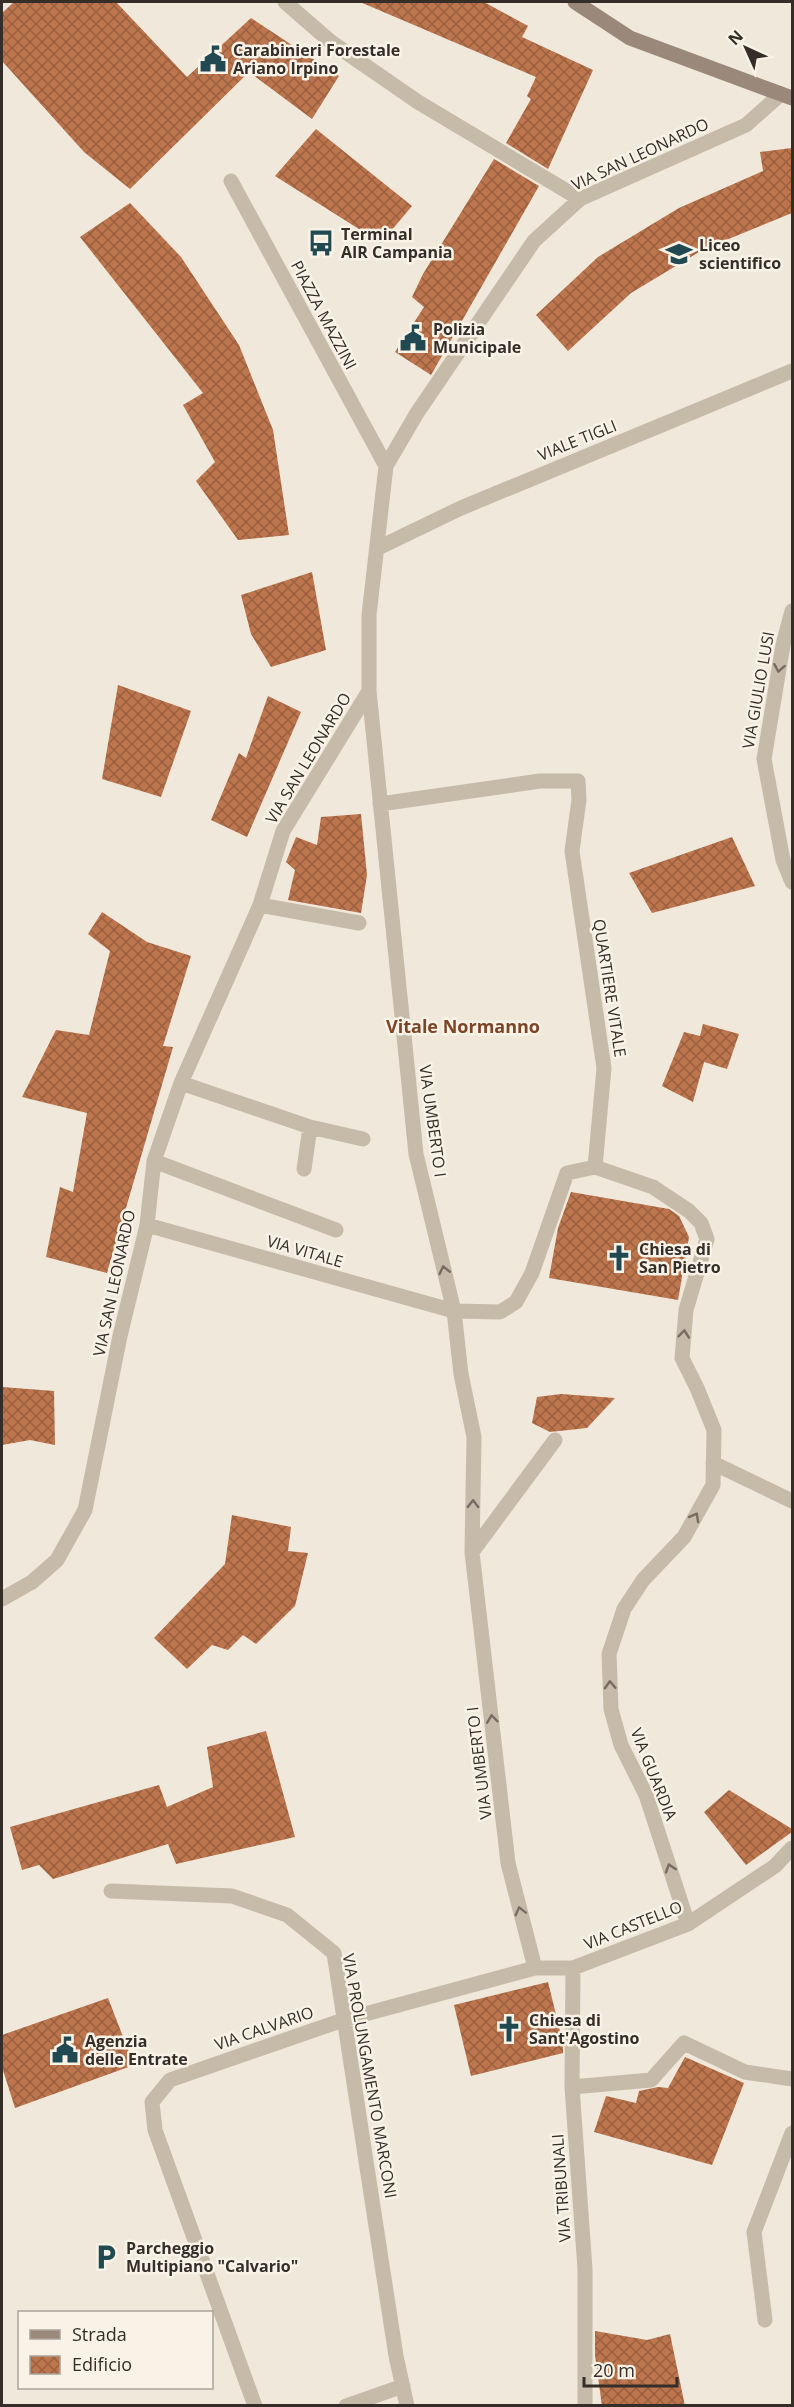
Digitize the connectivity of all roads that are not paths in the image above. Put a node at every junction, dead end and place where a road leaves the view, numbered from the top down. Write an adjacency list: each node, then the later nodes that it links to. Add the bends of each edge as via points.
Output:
1 (285, 2): 5 (street, via 331,42 418,102)
2 (575, 2): 3 (street, via 630,38)
3 (787, 96): 5 (street, VIA SAN LEONARDO, via 747,125)
4 (231, 180): 7 (street, PIAZZA MAZZINI)
5 (580, 199): 7 (street, VIA SAN LEONARDO, via 534,241 417,413)
6 (792, 371): 8 (street, VIALE TIGLI, via 461,508)
7 (386, 466): 8 (street, VIA SAN LEONARDO)
8 (378, 548): 10 (street, VIA SAN LEONARDO, via 369,615)
9 (792, 611): 12 (street, VIA GIULIO LUSI, one-way to 12, via 764,759 783,860)
10 (369, 692): 11 (street, VIA UMBERTO I); 13 (street, VIA SAN LEONARDO, via 283,831)
11 (380, 804): 19 (street, QUARTIERE VITALE, via 530,782 578,781 572,851 604,1068); 23 (street, VIA UMBERTO I, one-way to 11, via 416,1154)
12 (792, 882)
13 (260, 905): 14 (street); 15 (street, VIA SAN LEONARDO)
14 (359, 923)
15 (182, 1083): 16 (street); 18 (street, VIA SAN LEONARDO)
16 (310, 1127): 17 (street); 20 (street)
17 (363, 1140)
18 (154, 1161): 21 (street, VIA SAN LEONARDO); 22 (street)
19 (596, 1167): 23 (street, via 567,1173 532,1273 516,1302 500,1312); 25 (street, VIA GUARDIA, one-way to 19, via 714,1430 682,1358 687,1310 707,1239 701,1223 653,1187)
20 (304, 1169)
21 (147, 1225): 23 (street, VIA VITALE); 28 (street, VIA SAN LEONARDO, via 85,1510 57,1560 32,1582)
22 (336, 1230)
23 (454, 1311): 27 (street, VIA UMBERTO I, one-way to 23, via 474,1437)
24 (555, 1440): 27 (street)
25 (713, 1463): 26 (street); 31 (street, VIA GUARDIA, one-way to 25, via 646,1795 621,1745 611,1709 609,1654 624,1609 642,1580 684,1537 713,1485)
26 (792, 1501)
27 (472, 1552): 32 (street, VIA UMBERTO I, one-way to 27, via 508,1863)
28 (2, 1599)
29 (792, 1848): 31 (street, VIA CASTELLO, via 775,1866)
30 (111, 1891): 34 (street, VIA PROLUNGAMENTO MARCONI, via 232,1896 287,1915 334,1953)
31 (688, 1924): 33 (street, VIA CASTELLO)
32 (535, 1968): 33 (street, VIA CASTELLO); 34 (street, VIA CALVARIO)
33 (573, 1968): 36 (street, VIA TRIBUNALI)
34 (343, 2020): 39 (street, VIA PROLUNGAMENTO MARCONI); 40 (street, VIA CALVARIO, via 170,2080 152,2102 155,2130)
35 (792, 2079): 36 (street, via 745,2072 684,2043 651,2080)
36 (572, 2087): 43 (street, VIA TRIBUNALI, via 585,2269)
37 (792, 2133): 38 (street, via 754,2232)
38 (765, 2320)
39 (403, 2386): 41 (street); 42 (street, VIA PROLUNGAMENTO MARCONI)
40 (255, 2406)
41 (346, 2406)
42 (407, 2406)
43 (585, 2406)

